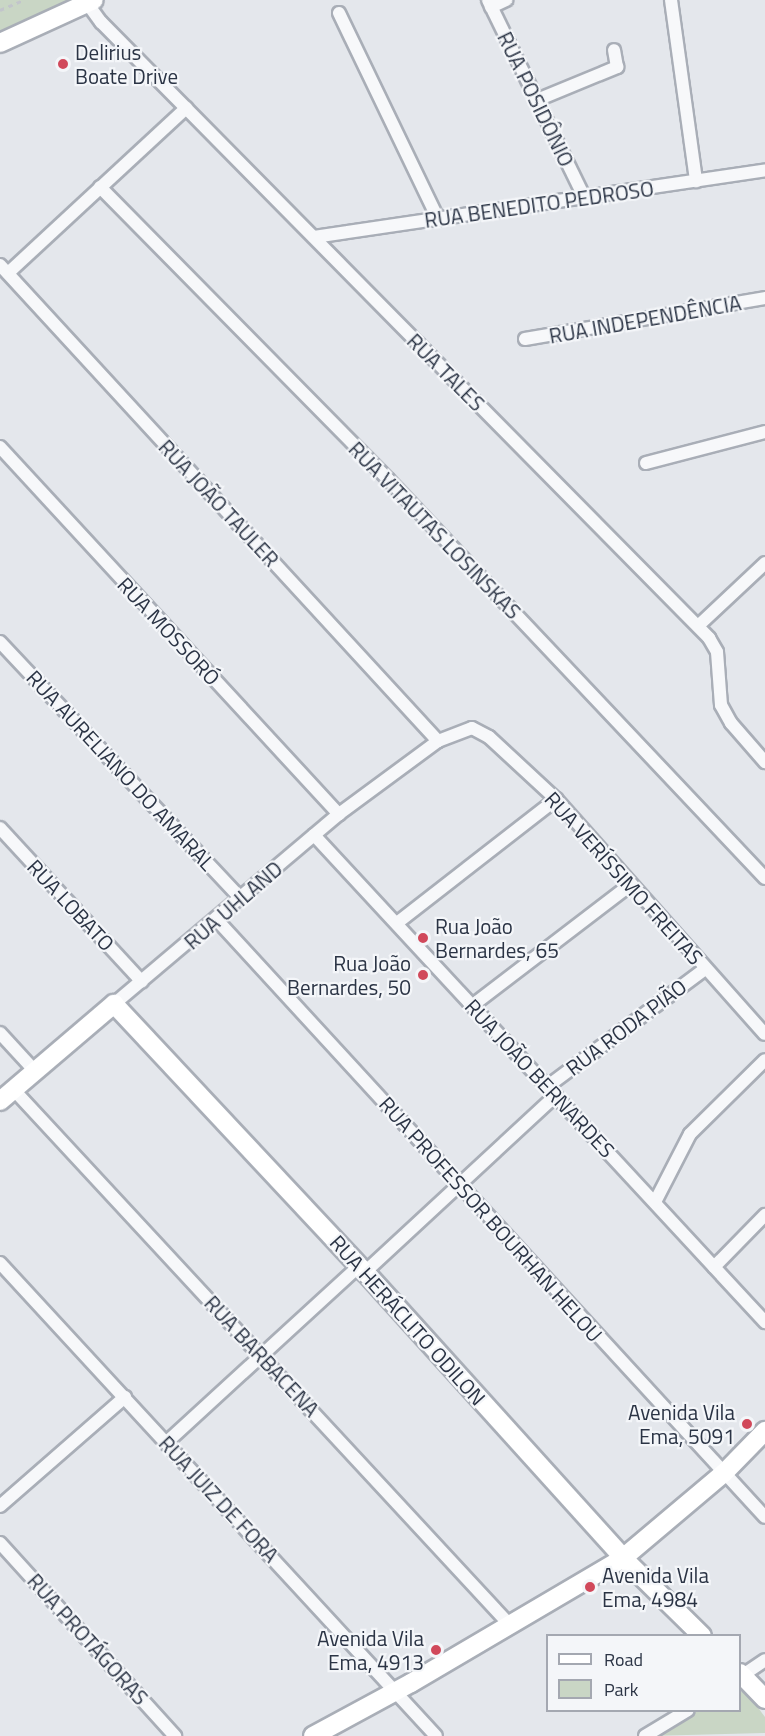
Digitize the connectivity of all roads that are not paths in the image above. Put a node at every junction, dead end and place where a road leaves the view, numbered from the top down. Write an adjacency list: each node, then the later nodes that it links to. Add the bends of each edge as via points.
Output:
1 (506, 0): 4 (street)
2 (672, 0): 11 (street)
3 (90, 1): 6 (street); 9 (street, RUA TALES)
4 (490, 4): 8 (street, RUA POSIDÔNIO)
5 (339, 13): 14 (street)
6 (0, 43)
7 (614, 50): 8 (street, via 617,67)
8 (537, 100): 13 (street, RUA POSIDÔNIO)
9 (186, 108): 12 (street); 15 (street, RUA TALES)
10 (765, 170): 11 (street, RUA BENEDITO PEDROSO)
11 (696, 181): 13 (street, RUA BENEDITO PEDROSO)
12 (100, 187): 16 (street); 32 (street, RUA VITAUTAS LOSINSKAS, via 388,479)
13 (584, 197): 14 (street, RUA BENEDITO PEDROSO)
14 (438, 219): 15 (street, RUA BENEDITO PEDROSO)
15 (314, 237): 23 (street, RUA TALES)
16 (4, 269): 26 (street, RUA JOÃO TAULER)
17 (765, 298): 18 (street, RUA INDEPENDÊNCIA)
18 (525, 339)
19 (765, 432): 21 (street)
20 (0, 447): 29 (street, RUA MOSSORÓ)
21 (646, 464)
22 (765, 563): 23 (street)
23 (698, 627): 27 (street, RUA TALES, via 717,652 721,705 731,723)
24 (0, 642): 34 (street, RUA AURELIANO DO AMARAL)
25 (478, 729): 26 (street, RUA UHLAND, via 467,729); 28 (street, RUA VERÍSSIMO FREITAS)
26 (438, 741): 29 (street, RUA UHLAND)
27 (765, 762)
28 (556, 799): 33 (street, RUA VERÍSSIMO FREITAS); 36 (street)
29 (339, 814): 31 (street, RUA UHLAND)
30 (0, 828): 38 (street, RUA LOBATO)
31 (314, 835): 34 (street, RUA UHLAND); 36 (street, RUA JOÃO BERNARDES)
32 (765, 878)
33 (632, 884): 37 (street, RUA VERÍSSIMO FREITAS); 40 (street)
34 (241, 899): 35 (street, RUA UHLAND)
35 (218, 920): 38 (street, RUA UHLAND); 47 (street, RUA PROFESSOR BOURHAN HELOU)
36 (397, 923): 40 (street, RUA JOÃO BERNARDES)
37 (705, 969): 42 (street, RUA VERÍSSIMO FREITAS); 45 (street, RUA RODA PIÃO)
38 (142, 982): 39 (street, RUA UHLAND)
39 (114, 1004): 44 (street, RUA UHLAND); 52 (street, RUA HERÁCLITO ODILON)
40 (473, 1005): 45 (street, RUA JOÃO BERNARDES)
41 (0, 1033): 44 (street)
42 (765, 1034)
43 (765, 1060): 48 (street, via 690,1134)
44 (35, 1071): 46 (street, RUA UHLAND)
45 (552, 1090): 47 (street, RUA RODA PIÃO); 48 (street, RUA JOÃO BERNARDES)
46 (7, 1096): 54 (street, RUA BARBACENA)
47 (459, 1185): 52 (street, RUA RODA PIÃO); 58 (street, RUA PROFESSOR BOURHAN HELOU)
48 (655, 1202): 51 (street, RUA JOÃO BERNARDES)
49 (765, 1215): 51 (street)
50 (0, 1263): 55 (street, RUA JUIZ DE FORA)
51 (714, 1267): 53 (street, RUA JOÃO BERNARDES)
52 (362, 1269): 54 (street, RUA RODA PIÃO); 62 (street, RUA HERÁCLITO ODILON)
53 (765, 1322)
54 (262, 1355): 57 (street, RUA RODA PIÃO); 63 (street, RUA BARBACENA)
55 (126, 1397): 57 (street, RUA JUIZ DE FORA); 59 (street)
56 (765, 1431): 58 (street)
57 (166, 1442): 68 (street, RUA JUIZ DE FORA)
58 (724, 1473): 60 (street, RUA PROFESSOR BOURHAN HELOU); 62 (street)
59 (0, 1506)
60 (765, 1517)
61 (0, 1543): 71 (street, RUA PROTÁGORAS)
62 (623, 1558): 63 (street); 64 (street, RUA HERÁCLITO ODILON)
63 (508, 1624): 68 (street)
64 (701, 1634)
65 (765, 1660): 66 (street)
66 (741, 1674)
67 (741, 1676): 69 (street)
68 (396, 1692): 72 (street); 73 (street, RUA JUIZ DE FORA)
69 (765, 1699)
70 (685, 1712): 74 (street)
71 (175, 1736)
72 (313, 1736)
73 (436, 1736)
74 (645, 1736)

